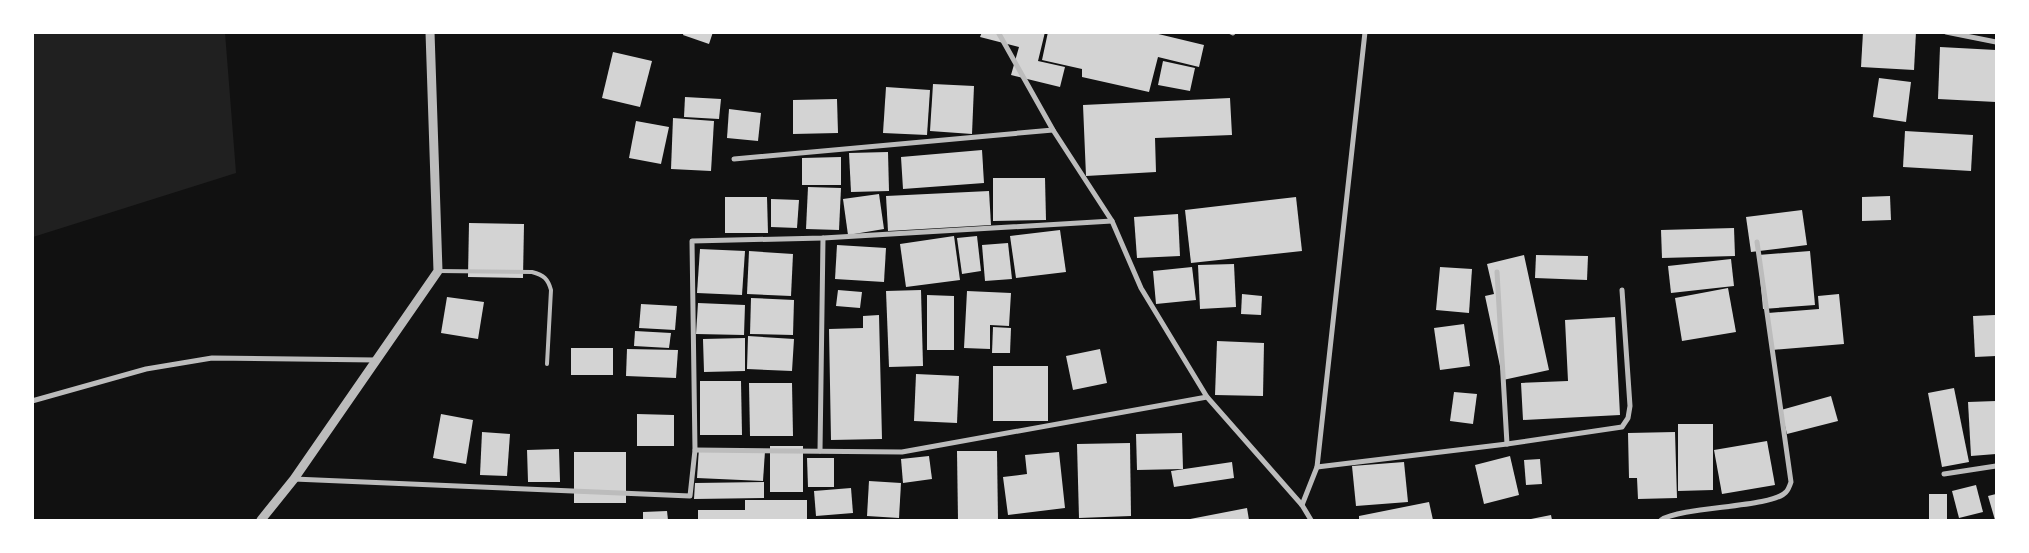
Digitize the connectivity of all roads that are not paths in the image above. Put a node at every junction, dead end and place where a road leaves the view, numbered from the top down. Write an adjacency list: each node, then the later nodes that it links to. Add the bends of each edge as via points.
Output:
1 (430, 32): 11 (street)
2 (998, 32): 6 (street)
3 (1365, 32): 22 (street)
4 (1946, 32): 5 (street)
5 (1996, 42)
6 (1053, 130): 7 (street); 8 (street)
7 (734, 159)
8 (1112, 221): 9 (street); 16 (street, via 1141,288)
9 (823, 238): 19 (street, via 692,241); 20 (street)
10 (1757, 242): 28 (street, via 1791,482 1786,492 1777,498)
11 (438, 271): 14 (street); 15 (lane, via 541,274 548,280 551,290)
12 (1497, 272): 18 (street)
13 (1622, 290): 18 (street, via 1630,406 1622,427)
14 (376, 360): 17 (street, via 212,358 146,369); 24 (street)
15 (547, 364)
16 (1207, 397): 20 (street, via 902,452); 25 (street)
17 (32, 401)
18 (1507, 444): 22 (street)
19 (695, 450): 20 (street); 24 (street, via 690,496)
20 (820, 451)
21 (1996, 466): 23 (street)
22 (1317, 467): 25 (street)
23 (1944, 474)
24 (294, 479): 26 (street)
25 (1302, 505): 27 (street)
26 (261, 520)
27 (1311, 520)
28 (1661, 520)

